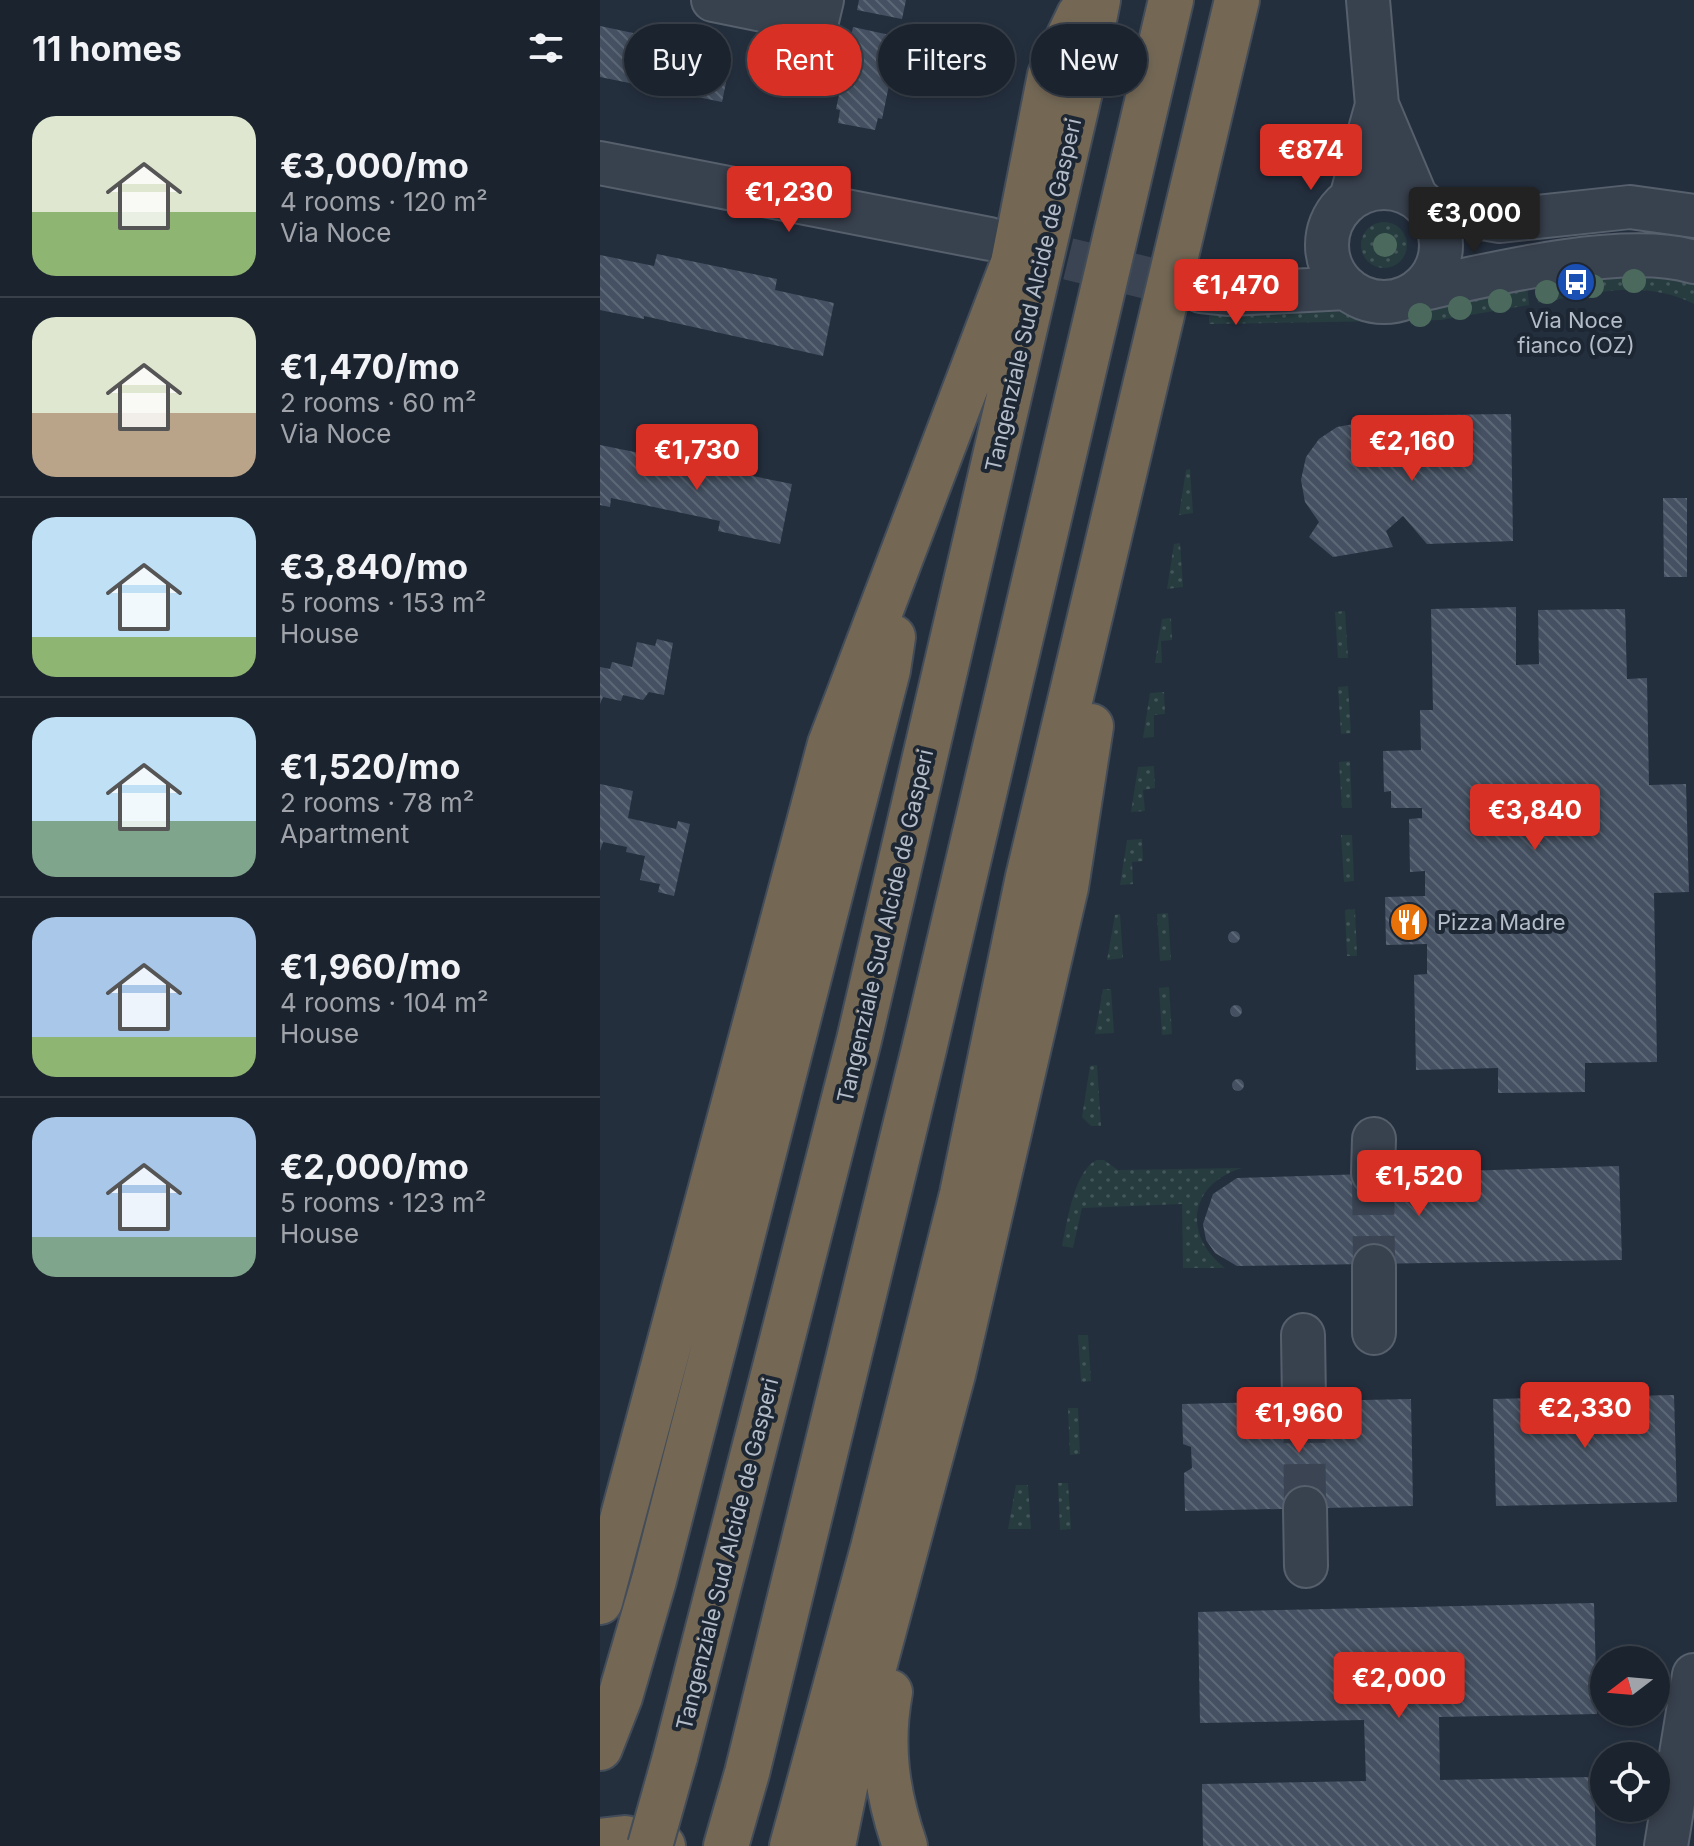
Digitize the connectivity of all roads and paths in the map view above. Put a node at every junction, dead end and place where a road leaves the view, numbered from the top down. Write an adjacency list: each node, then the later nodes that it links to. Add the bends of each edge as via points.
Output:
1 (713, 0): 2 (street, via 817,21)
2 (822, 0)
3 (1086, 0): 20 (highway, via 1050,75 1013,263)
4 (1098, 0): 32 (highway, Tangenziale Sud Alcide de Gasperi, bridge, via 862,1024)
5 (1171, 0): 34 (highway, via 931,1018)
6 (1237, 0): 19 (highway)
7 (1368, 0): 8 (street)
8 (1377, 105): 10 (street); 11 (street)
9 (600, 163): 13 (street)
10 (1422, 202): 11 (street, via 1396,188 1377,188); 12 (street, via 1500,221 1630,207); 17 (street, via 1439,228 1442,249 1435,272)
11 (1340, 212): 15 (street, via 1327,245 1330,263); 16 (street)
12 (1694, 216)
13 (990, 239)
14 (1694, 262): 17 (street, via 1640,255 1509,270)
15 (1347, 288): 16 (street); 17 (street, via 1383,302)
16 (1271, 290): 18 (street)
17 (1419, 290)
18 (1201, 291)
19 (1126, 468): 24 (highway, via 1110,609 1066,887); 35 (highway, via 1028,877 962,1194)
20 (907, 544): 28 (highway, via 830,744); 30 (highway, via 888,670 654,1580)
21 (1374, 1266): 22 (street)
22 (1374, 1333)
23 (1303, 1335): 25 (street)
24 (953, 1374): 36 (highway, via 856,1734); 37 (highway, via 953,1440 889,1695 883,1749 892,1808)
25 (1304, 1401)
26 (1305, 1508): 27 (street)
27 (1306, 1566)
28 (600, 1602)
29 (1694, 1675): 38 (street)
30 (600, 1748)
31 (600, 1841): 33 (highway, via 625,1838)
32 (650, 1846)
33 (663, 1846)
34 (726, 1846)
35 (792, 1846)
36 (833, 1846)
37 (905, 1846)
38 (1666, 1846)

